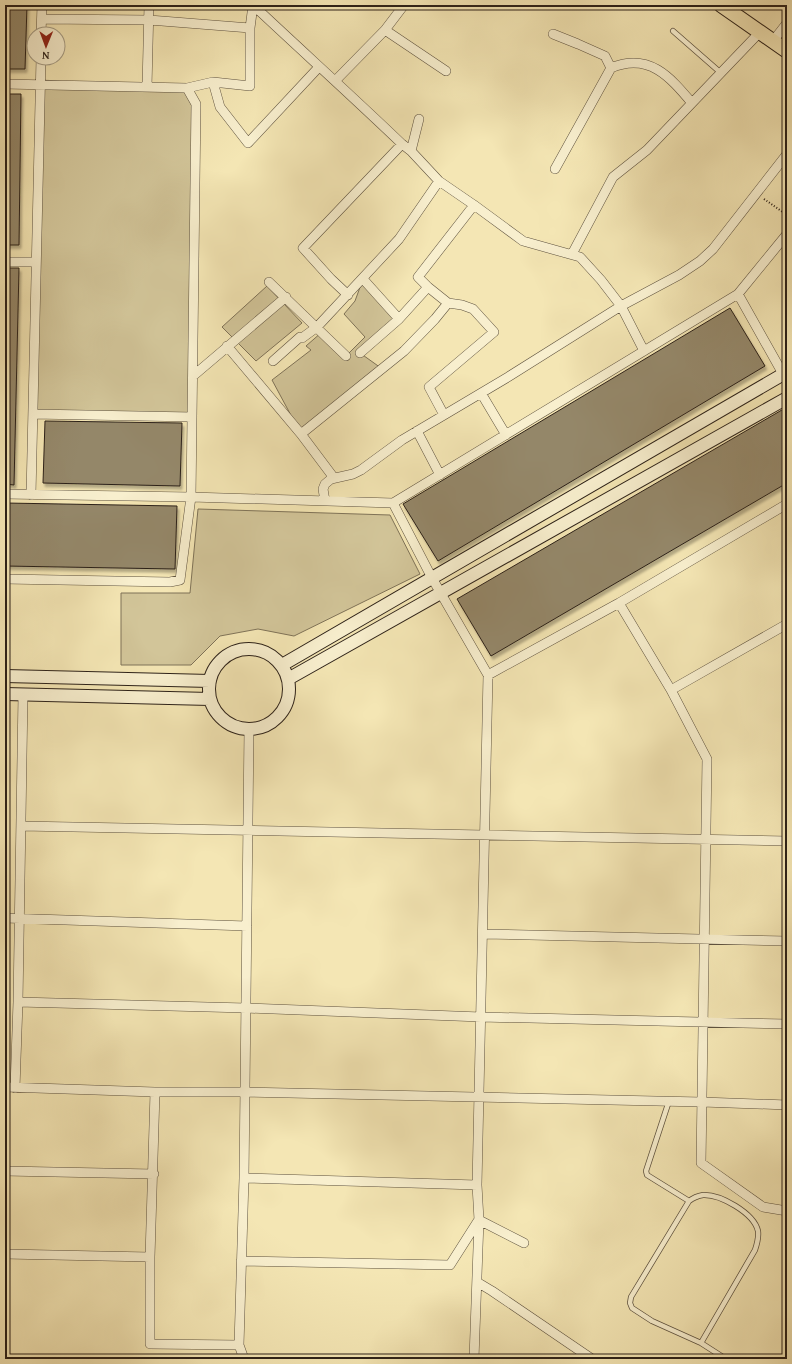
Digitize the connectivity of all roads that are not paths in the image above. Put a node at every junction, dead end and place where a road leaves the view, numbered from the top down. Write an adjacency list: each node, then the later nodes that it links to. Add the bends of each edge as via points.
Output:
1 (42, 5): 8 (street)
2 (149, 5): 9 (street)
3 (253, 5): 12 (street); 20 (street)
4 (404, 5): 13 (street)
5 (721, 5): 15 (main road)
6 (784, 5): 7 (street)
7 (787, 7)
8 (42, 19): 9 (street); 11 (street)
9 (148, 20): 12 (street); 28 (street)
10 (787, 23): 17 (street)
11 (42, 26)
12 (250, 28): 25 (street, via 250,86)
13 (385, 30): 22 (street); 24 (street)
14 (672, 31): 23 (lane)
15 (760, 32): 17 (main road); 23 (street)
16 (553, 34): 21 (street, via 603,55)
17 (773, 41): 18 (main road)
18 (787, 51)
19 (41, 66): 27 (street)
20 (319, 67): 24 (street); 25 (street, via 248,143 220,108)
21 (611, 68): 30 (street, via 626,63 656,69 671,79); 35 (street)
22 (446, 71)
23 (721, 73): 30 (street)
24 (336, 80): 32 (street)
25 (213, 82): 29 (street)
26 (5, 84): 27 (street)
27 (40, 85): 28 (street); 41 (street)
28 (146, 87): 29 (street)
29 (187, 88): 57 (street, via 196,104)
30 (692, 103): 39 (street, via 647,150 613,177)
31 (419, 119): 33 (street)
32 (402, 144): 33 (street); 46 (street, via 303,248)
33 (411, 151): 36 (street)
34 (787, 154): 49 (street, via 707,255 679,275)
35 (555, 169)
36 (439, 181): 37 (street); 42 (street, via 399,239)
37 (474, 205): 39 (street, via 523,241); 44 (street, via 418,277)
38 (787, 234): 45 (street)
39 (572, 254): 49 (street, via 588,264)
40 (5, 262): 41 (street)
41 (36, 262): 61 (street)
42 (363, 279): 46 (street); 50 (street)
43 (270, 282): 47 (street)
44 (428, 287): 48 (street); 50 (street)
45 (738, 294): 53 (street); 58 (street)
46 (348, 295): 51 (street)
47 (286, 297): 51 (street); 52 (street)
48 (448, 303): 62 (street, via 468,307 477,312 494,332 429,387); 65 (street, via 404,351)
49 (621, 306): 53 (street); 59 (street)
50 (400, 319): 54 (street)
51 (317, 327): 55 (street); 56 (street, via 300,337)
52 (227, 346): 57 (street); 65 (street)
53 (644, 351): 66 (street)
54 (360, 352)
55 (346, 356)
56 (273, 361)
57 (192, 376): 63 (street)
58 (786, 376): 75 (main road)
59 (481, 394): 62 (street); 66 (street)
60 (787, 398): 77 (main road)
61 (33, 414): 63 (street); 70 (street)
62 (444, 415): 64 (street)
63 (192, 417): 71 (street)
64 (417, 431): 67 (street); 68 (street, via 361,470)
65 (301, 434): 68 (street)
66 (506, 435): 67 (street)
67 (440, 475): 73 (street)
68 (334, 478): 72 (street, via 325,484 323,489)
69 (5, 494): 70 (street)
70 (31, 495): 71 (street)
71 (191, 497): 72 (street); 76 (street, via 180,580 170,582)
72 (325, 501): 73 (street)
73 (393, 503): 75 (street)
74 (787, 504): 78 (street)
75 (432, 578): 77 (street); 80 (main road)
76 (5, 579)
77 (440, 592): 81 (street); 83 (main road)
78 (619, 603): 81 (street); 85 (street)
79 (787, 624): 85 (street)
80 (282, 665): 83 (main road); 84 (main road, via 264,652 253,649 241,650 221,660)
81 (488, 675): 92 (street)
82 (5, 676): 84 (main road)
83 (288, 679): 89 (main road, via 288,701 282,713 273,722)
84 (210, 681): 88 (main road)
85 (671, 690): 93 (street, via 707,759)
86 (5, 694): 87 (main road)
87 (23, 694): 88 (main road); 90 (street)
88 (210, 699): 89 (main road, via 218,714 227,722 237,728)
89 (249, 729): 91 (street)
90 (20, 826): 91 (street); 96 (street)
91 (247, 830): 92 (street); 97 (street)
92 (485, 835): 93 (street); 98 (street)
93 (706, 839): 94 (street); 99 (street)
94 (787, 841)
95 (5, 918): 96 (street)
96 (19, 919): 97 (street); 101 (street)
97 (247, 926): 102 (street)
98 (483, 934): 99 (street); 103 (street)
99 (704, 939): 100 (street); 104 (street)
100 (787, 941)
101 (18, 1002): 102 (street); 107 (street)
102 (246, 1008): 103 (street); 109 (street)
103 (481, 1017): 104 (street); 110 (street)
104 (703, 1022): 105 (street); 112 (street)
105 (787, 1024)
106 (5, 1087): 107 (street)
107 (16, 1088): 108 (street)
108 (155, 1092): 109 (street); 115 (street)
109 (244, 1092): 110 (street); 116 (street)
110 (479, 1097): 111 (street); 117 (street)
111 (669, 1101): 112 (street); 118 (lane, via 646,1171 647,1175)
112 (702, 1102): 113 (street); 119 (street, via 701,1163 763,1207)
113 (787, 1105)
114 (5, 1171): 115 (street)
115 (154, 1174): 123 (street)
116 (244, 1178): 117 (street); 124 (street)
117 (477, 1185): 120 (street)
118 (689, 1201): 126 (lane, via 630,1302 632,1308 652,1321); 126 (lane, via 703,1195 717,1197 737,1206 758,1231 755,1250)
119 (787, 1210)
120 (479, 1220): 121 (street); 124 (street, via 450,1265); 125 (street)
121 (524, 1243)
122 (5, 1254): 123 (street)
123 (150, 1257): 127 (street, via 150,1344)
124 (242, 1261): 127 (street)
125 (477, 1282): 129 (street); 130 (street)
126 (701, 1343): 131 (lane)
127 (239, 1345): 128 (street)
128 (244, 1359)
129 (474, 1359)
130 (592, 1359)
131 (726, 1359)

